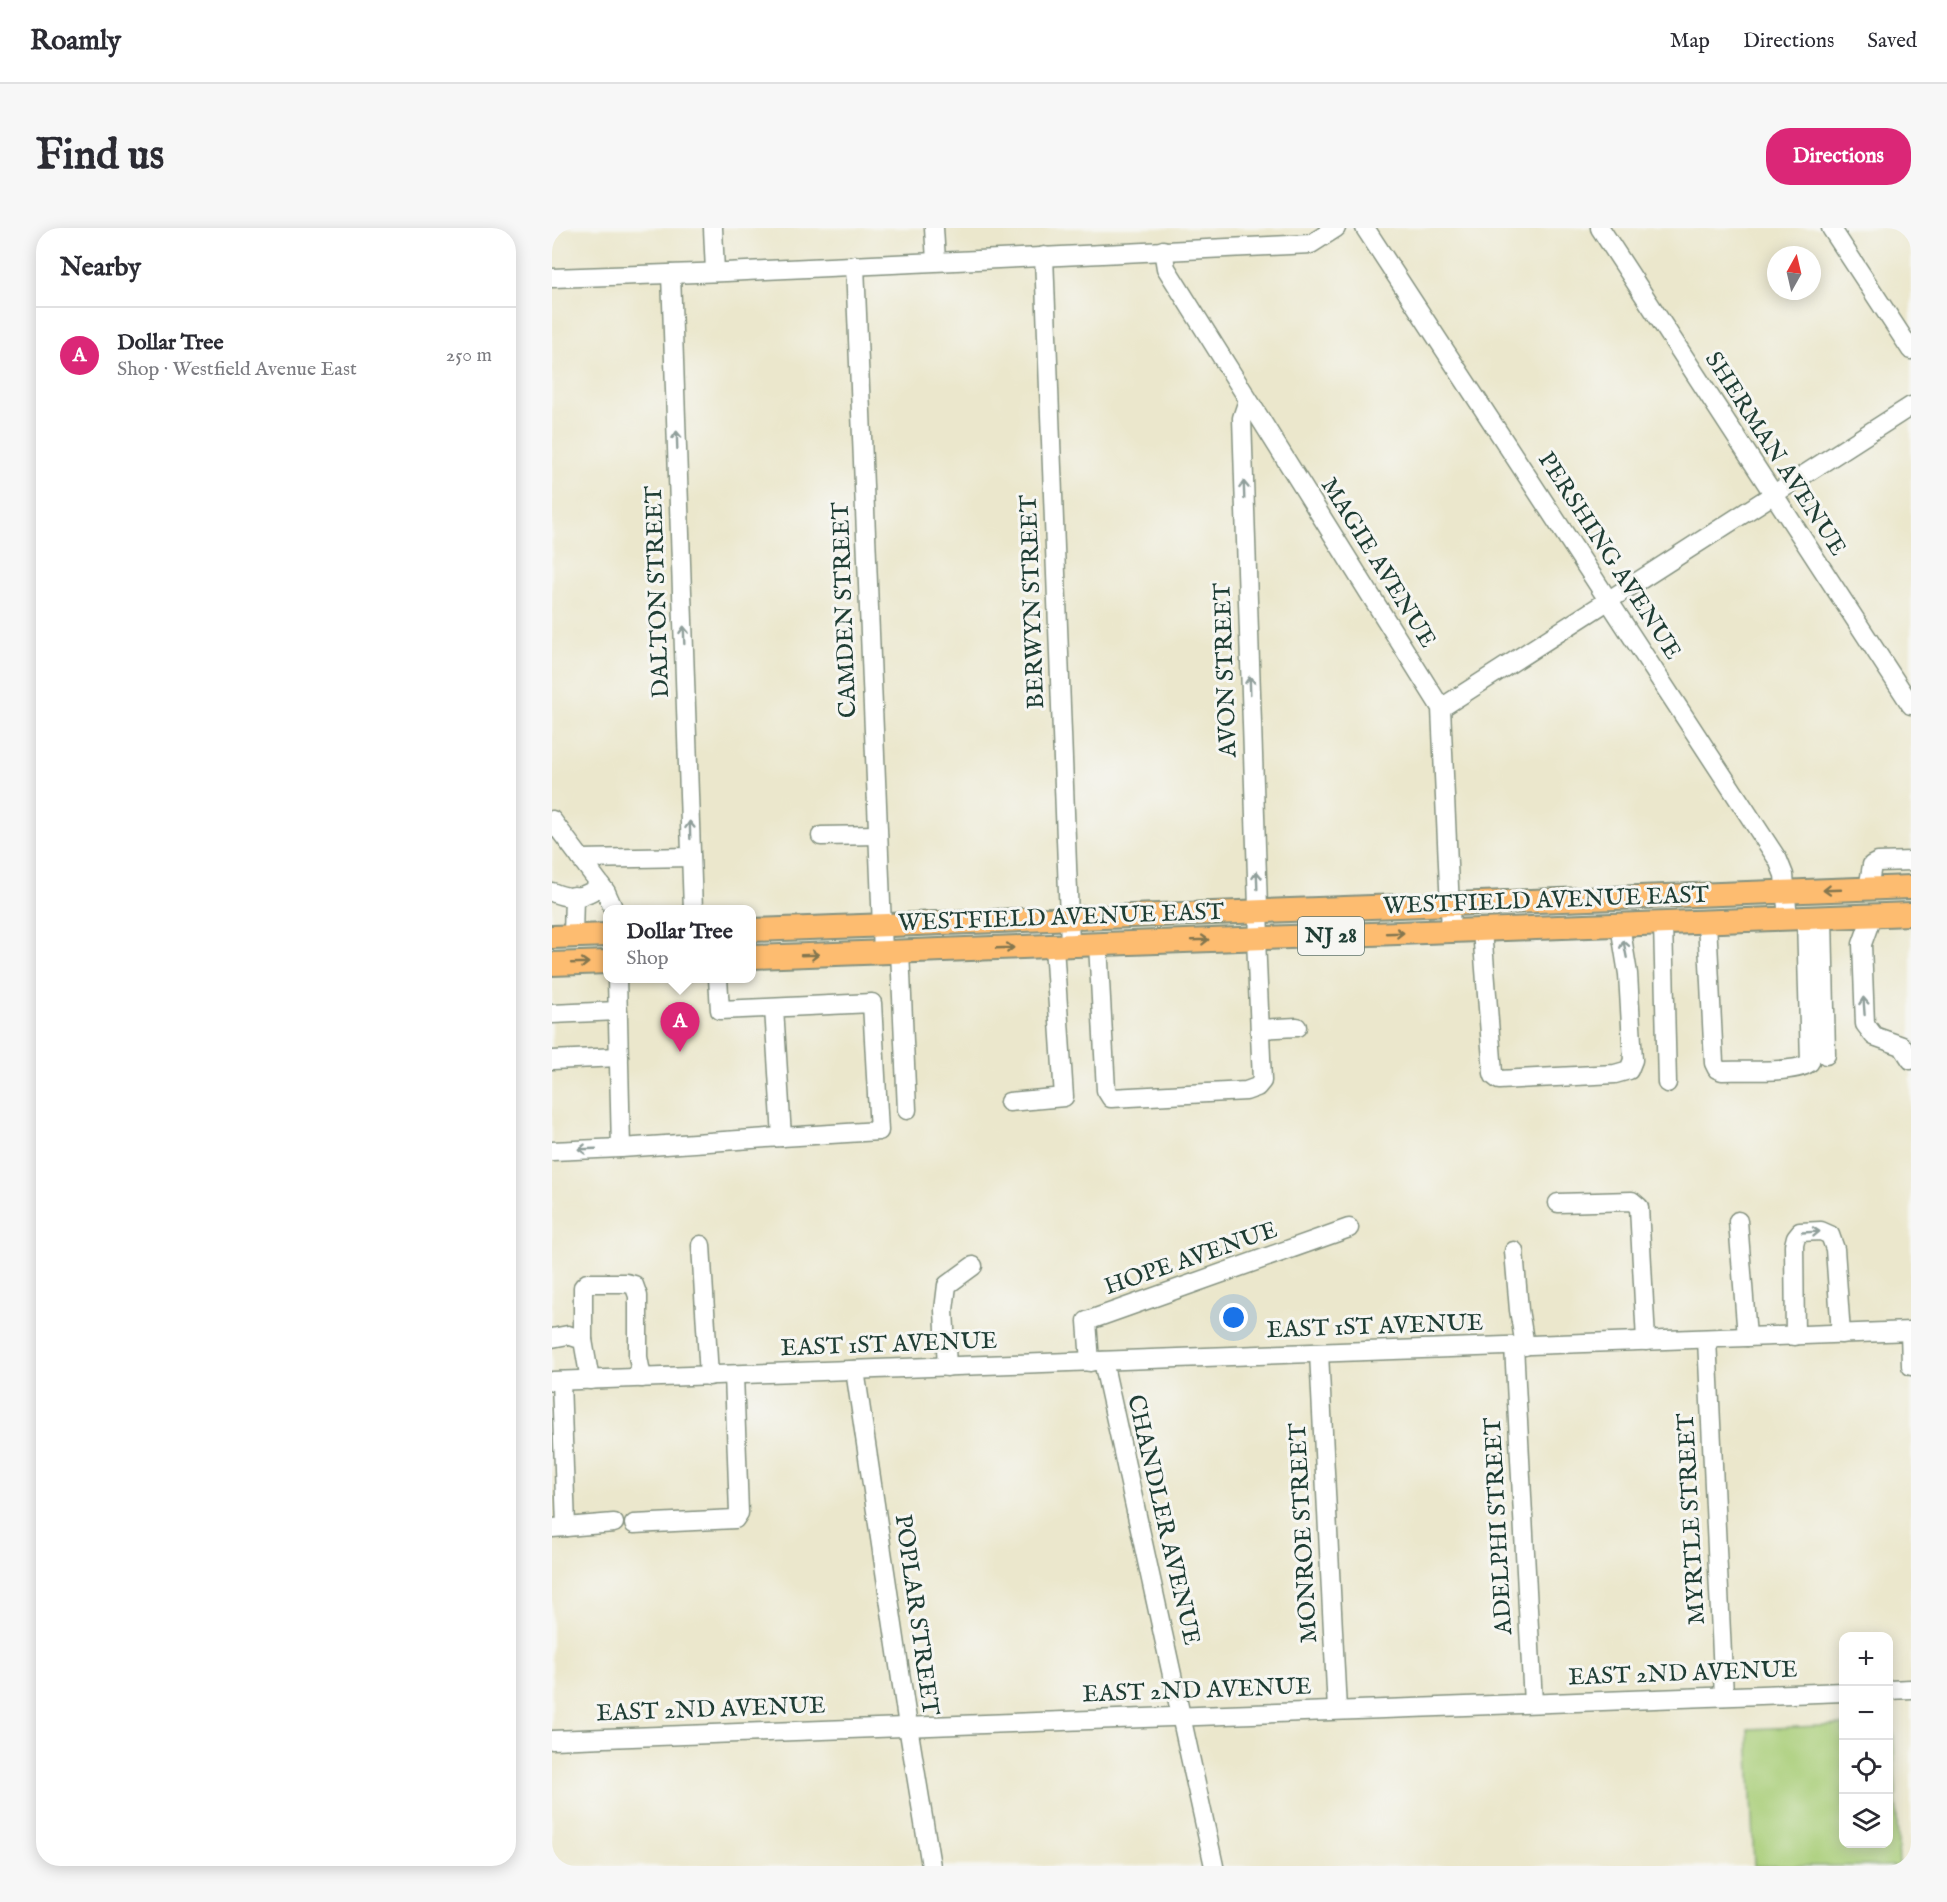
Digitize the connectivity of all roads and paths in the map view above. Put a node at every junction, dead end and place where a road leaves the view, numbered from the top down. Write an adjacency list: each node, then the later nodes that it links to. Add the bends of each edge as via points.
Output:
1 (713, 228): 11 (street)
2 (934, 228): 9 (street)
3 (1336, 228): 7 (street, via 1311,244)
4 (1365, 228): 18 (street, PERSHING AVENUE)
5 (1600, 228): 17 (street, SHERMAN AVENUE)
6 (1831, 228): 14 (street)
7 (1163, 250): 8 (street); 15 (street, MAGIE AVENUE, via 1166,268)
8 (1044, 256): 9 (street); 39 (street, BERWYN STREET)
9 (936, 261): 10 (street)
10 (855, 266): 11 (street); 22 (street, CAMDEN STREET)
11 (715, 272): 12 (street)
12 (671, 274): 13 (street); 24 (street, DALTON STREET, one-way to 12)
13 (552, 278)
14 (1911, 350)
15 (1248, 400): 20 (street, MAGIE AVENUE); 36 (street, AVON STREET, one-way to 15, via 1242,418)
16 (1911, 406): 17 (street)
17 (1773, 494): 18 (street); 19 (street, SHERMAN AVENUE)
18 (1609, 600): 20 (street); 30 (street, PERSHING AVENUE, via 1778,860)
19 (1911, 705)
20 (1441, 708): 33 (street, MAGIE AVENUE)
21 (552, 820): 25 (street)
22 (878, 835): 23 (street); 43 (street, CAMDEN STREET)
23 (822, 836)
24 (691, 856): 25 (street); 35 (street, DALTON STREET)
25 (581, 859): 27 (street)
26 (1911, 861): 29 (street, via 1872,865)
27 (601, 886): 31 (street, via 585,896); 34 (street)
28 (1911, 887): 29 (main road, WESTFIELD AVENUE EAST / NJ 28)
29 (1868, 889): 30 (main road, WESTFIELD AVENUE EAST / NJ 28, one-way to 30)
30 (1786, 892): 32 (main road, WESTFIELD AVENUE EAST / NJ 28); 40 (street, PERSHING AVENUE)
31 (560, 897): 49 (street)
32 (1619, 899): 33 (main road, WESTFIELD AVENUE EAST / NJ 28); 44 (main road)
33 (1449, 904): 36 (main road, WESTFIELD AVENUE EAST / NJ 28); 47 (street, MAGIE AVENUE)
34 (613, 905)
35 (693, 905)
36 (1258, 912): 39 (main road, WESTFIELD AVENUE EAST / NJ 28); 50 (street, AVON STREET)
37 (1911, 914): 38 (main road, WESTFIELD AVENUE EAST / NJ 28)
38 (1872, 916): 40 (main road, WESTFIELD AVENUE EAST / NJ 28); 67 (street, one-way to 38, via 1902,1046 1874,1036 1865,1024 1862,944)
39 (1069, 918): 43 (main road, WESTFIELD AVENUE EAST / NJ 28); 52 (street, BERWYN STREET)
40 (1805, 918): 41 (main road, WESTFIELD AVENUE EAST / NJ 28); 41 (street, via 1810,1062 1792,1069 1717,1069); 64 (street)
41 (1707, 922): 42 (main road, WESTFIELD AVENUE EAST / NJ 28)
42 (1663, 923): 44 (main road, WESTFIELD AVENUE EAST / NJ 28); 68 (street)
43 (882, 925): 45 (main road, WESTFIELD AVENUE EAST / NJ 28); 53 (street, CAMDEN STREET)
44 (1620, 925): 46 (main road, WESTFIELD AVENUE EAST / NJ 28); 46 (street, one-way to 44, via 1493,1073 1499,1080 1629,1070 1633,1060 1628,974)
45 (756, 930)
46 (1482, 930): 47 (main road, WESTFIELD AVENUE EAST / NJ 28)
47 (1450, 931): 50 (main road, WESTFIELD AVENUE EAST / NJ 28, one-way to 47)
48 (603, 935): 49 (main road)
49 (563, 937)
50 (1257, 938): 51 (main road, WESTFIELD AVENUE EAST / NJ 28, one-way to 50); 63 (street, AVON STREET)
51 (1098, 944): 52 (main road, WESTFIELD AVENUE EAST / NJ 28); 63 (street, AVON STREET, via 1106,1090 1111,1098 1252,1090 1262,1081)
52 (1062, 946): 53 (main road, WESTFIELD AVENUE EAST / NJ 28, one-way to 52); 69 (street, BERWYN STREET, via 1064,1097)
53 (891, 952): 54 (main road, WESTFIELD AVENUE EAST / NJ 28, one-way to 53); 70 (street, CAMDEN STREET)
54 (756, 957)
55 (603, 962): 56 (main road, one-way to 55)
56 (552, 964)
57 (617, 983): 60 (street)
58 (718, 983): 59 (street, via 720,1010)
59 (774, 1008): 71 (street); 71 (street, via 872,1003 879,1131)
60 (618, 1011): 61 (street); 65 (street)
61 (552, 1014)
62 (1297, 1027): 63 (street)
63 (1260, 1029)
64 (1826, 1055)
65 (619, 1057): 66 (street); 72 (street)
66 (552, 1060)
67 (1911, 1060)
68 (1667, 1083)
69 (1009, 1102)
70 (907, 1110)
71 (782, 1137): 72 (street)
72 (621, 1148): 73 (street, one-way to 73)
73 (552, 1151)
74 (1558, 1203): 87 (street, via 1632,1201 1639,1207)
75 (1738, 1221): 83 (street)
76 (1349, 1228): 90 (street, HOPE AVENUE, via 1087,1321)
77 (701, 1245): 95 (street)
78 (1514, 1251): 88 (street, ADELPHI STREET)
79 (973, 1266): 92 (street, via 947,1285)
80 (1911, 1331): 81 (street, EAST 1ST AVENUE); 91 (street)
81 (1841, 1334): 82 (street, EAST 1ST AVENUE); 82 (street, one-way to 81, via 1794,1256 1800,1232 1830,1235 1835,1249)
82 (1796, 1336): 83 (street, EAST 1ST AVENUE)
83 (1747, 1337): 85 (street, EAST 1ST AVENUE)
84 (552, 1338): 86 (street, via 568,1335)
85 (1707, 1339): 87 (street, EAST 1ST AVENUE); 105 (street, MYRTLE STREET)
86 (583, 1340): 96 (street, via 583,1287 587,1283 634,1285 638,1296); 97 (street)
87 (1646, 1341): 88 (street, EAST 1ST AVENUE)
88 (1519, 1346): 89 (street, EAST 1ST AVENUE); 106 (street, ADELPHI STREET)
89 (1319, 1353): 90 (street, EAST 1ST AVENUE); 107 (street, MONROE STREET)
90 (1096, 1361): 92 (street, EAST 1ST AVENUE); 108 (street, CHANDLER AVENUE)
91 (1911, 1366)
92 (946, 1367): 93 (street, EAST 1ST AVENUE)
93 (855, 1370): 94 (street, EAST 1ST AVENUE); 109 (street, POPLAR STREET)
94 (734, 1375): 95 (street, EAST 1ST AVENUE); 100 (street, via 739,1513 735,1519)
95 (709, 1376): 96 (street, EAST 1ST AVENUE)
96 (642, 1378): 97 (street, EAST 1ST AVENUE)
97 (590, 1380): 98 (street, EAST 1ST AVENUE)
98 (557, 1381): 101 (street)
99 (614, 1523): 101 (street)
100 (634, 1524)
101 (559, 1527)
102 (1911, 1689): 103 (street)
103 (1893, 1690)
104 (1839, 1692): 105 (street, EAST 2ND AVENUE)
105 (1724, 1696): 106 (street, EAST 2ND AVENUE)
106 (1533, 1703): 107 (street, EAST 2ND AVENUE)
107 (1337, 1710): 108 (street, EAST 2ND AVENUE)
108 (1182, 1716): 109 (street, EAST 2ND AVENUE); 112 (street, CHANDLER AVENUE)
109 (908, 1726): 110 (street, EAST 2ND AVENUE); 111 (street, POPLAR STREET)
110 (552, 1740)
111 (931, 1866)
112 (1214, 1866)

